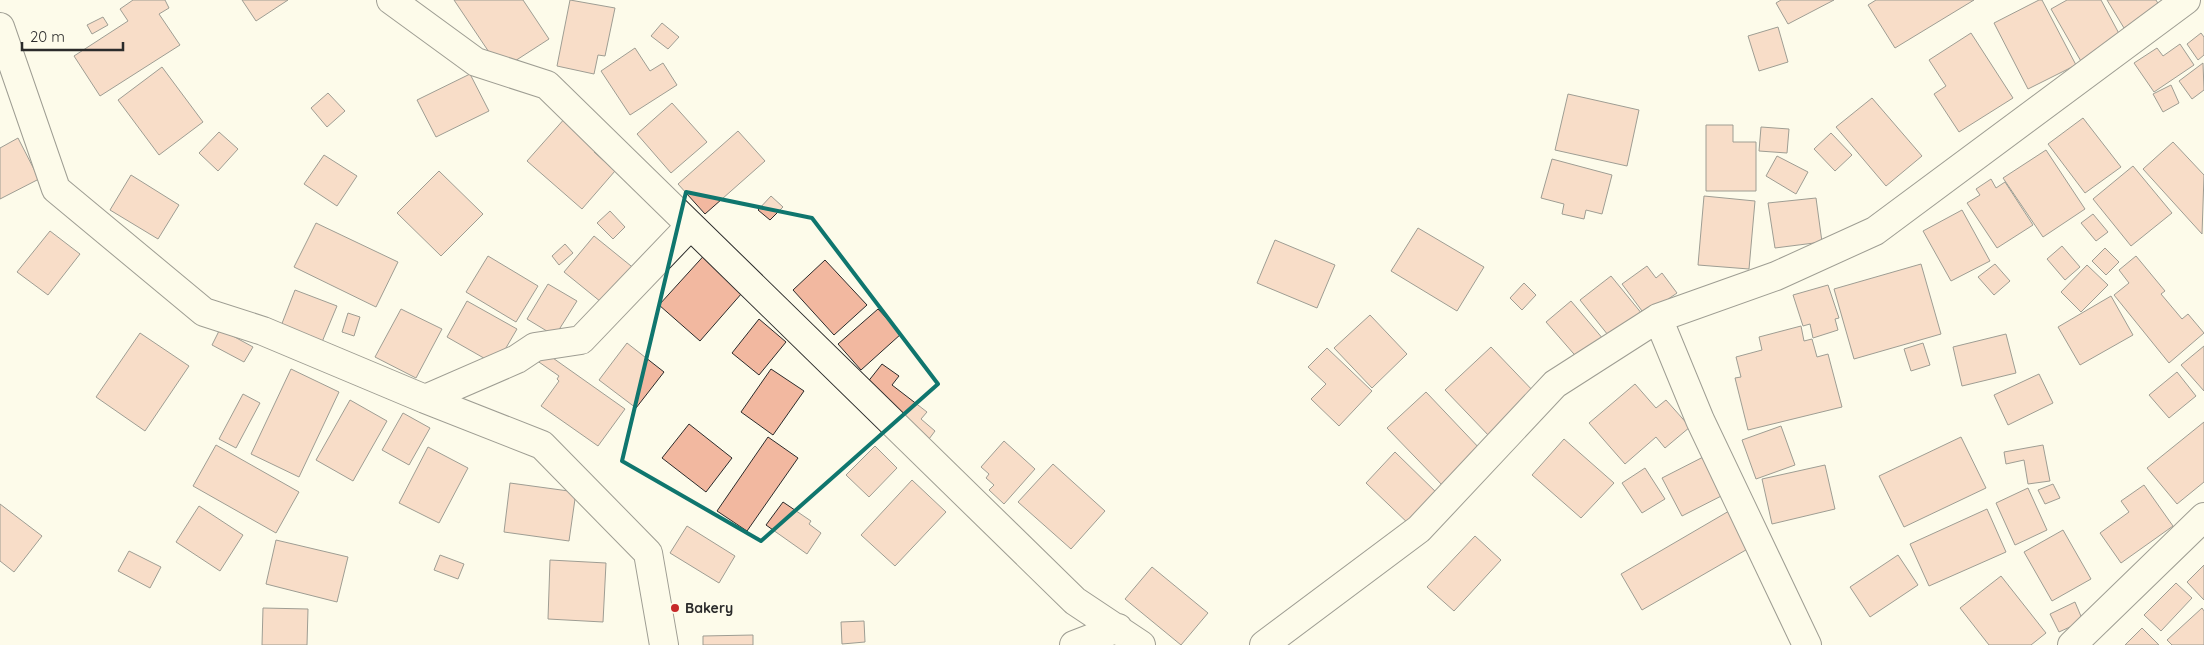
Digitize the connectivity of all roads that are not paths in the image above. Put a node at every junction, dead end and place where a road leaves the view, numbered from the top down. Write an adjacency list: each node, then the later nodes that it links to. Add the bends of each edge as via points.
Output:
1 (391, 0): 4 (street, via 476,62 546,85)
2 (2186, 0): 5 (street, via 1874,231 1776,276)
3 (0, 27): 6 (street, via 56,189 204,312 263,331)
4 (690, 226): 6 (street, via 581,340 536,347); 8 (street, via 1075,601)
5 (1658, 318): 12 (street, via 1555,384 1419,529); 13 (street, via 1700,420)
6 (425, 399): 9 (street, via 542,445 648,553)
7 (2204, 517): 14 (street)
8 (1118, 628): 10 (street); 11 (street)
9 (664, 645)
10 (1074, 645)
11 (1142, 645)
12 (1264, 645)
13 (1807, 645)
14 (2072, 645)

